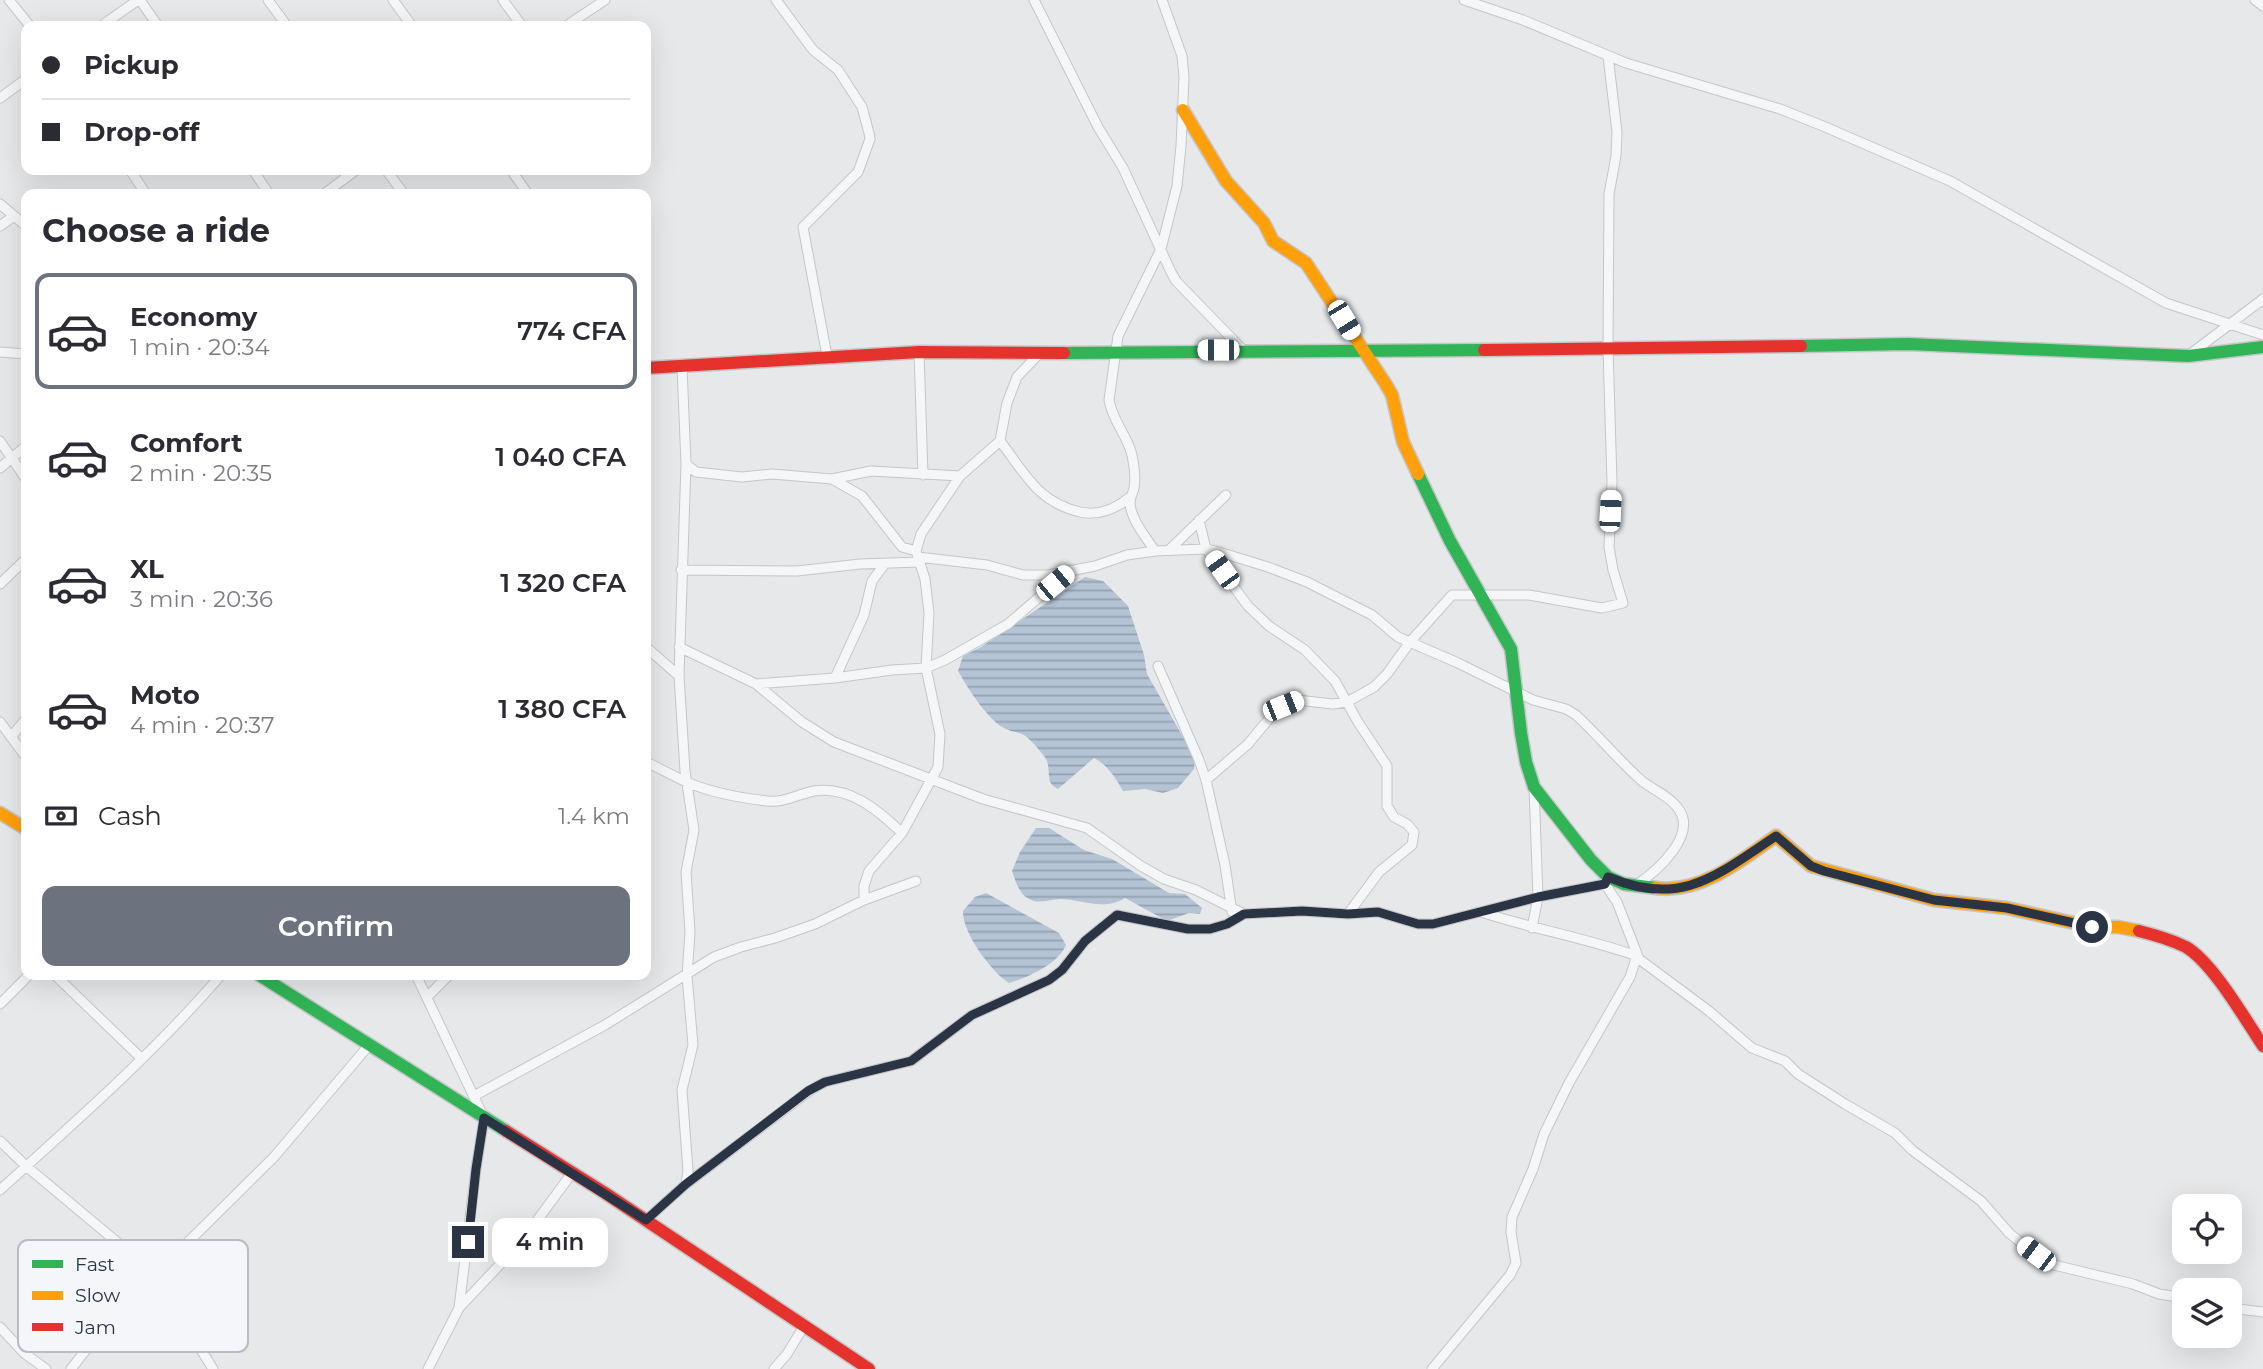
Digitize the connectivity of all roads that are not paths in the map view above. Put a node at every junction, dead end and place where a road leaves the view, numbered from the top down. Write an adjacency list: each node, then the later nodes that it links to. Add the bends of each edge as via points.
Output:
1 (9, 0): 13 (street)
2 (139, 0): 14 (street); 15 (street)
3 (268, 0): 16 (street)
4 (393, 0): 17 (street)
5 (503, 0): 18 (street)
6 (605, 0): 19 (street)
7 (776, 0): 43 (street, via 813,50 838,70 862,107 870,139 858,172 803,227)
8 (1034, 0): 30 (street)
9 (1163, 0): 23 (street, via 1182,56)
10 (1464, 0): 20 (street)
11 (2255, 0): 12 (street)
12 (2263, 6)
13 (26, 21)
14 (108, 21)
15 (154, 21)
16 (283, 21)
17 (408, 21)
18 (518, 21)
19 (574, 21)
20 (1608, 56): 32 (street, via 1780,109 1876,148 1950,181 2166,303); 36 (street, via 1618,132 1609,194)
21 (21, 83): 22 (street)
22 (0, 98)
23 (1183, 110): 30 (street, via 1177,186); 35 (street, via 1226,181 1264,223 1273,241 1306,263)
24 (349, 175): 25 (street)
25 (331, 189)
26 (0, 204): 27 (street)
27 (14, 216): 28 (street); 29 (street)
28 (21, 222)
29 (0, 226)
30 (1161, 249): 37 (street, via 1176,281); 38 (street, via 1123,324)
31 (2263, 299): 32 (street)
32 (2229, 326): 33 (street); 44 (street)
33 (2263, 335)
34 (2263, 347): 44 (street)
35 (1362, 349): 36 (street); 37 (street); 69 (street, via 1392,395 1403,442)
36 (1608, 349): 44 (street, via 1908,344); 69 (street, via 1609,547 1623,603 1602,608 1529,595)
37 (1243, 350): 38 (street)
38 (1115, 351): 42 (street); 58 (street, via 1109,400 1132,454 1135,487)
39 (0, 352): 41 (street)
40 (919, 352): 42 (street); 43 (street); 54 (street)
41 (21, 354)
42 (1040, 354): 48 (street, via 1017,377)
43 (827, 356): 45 (street)
44 (2188, 356)
45 (682, 367): 46 (street); 51 (street)
46 (651, 368)
47 (0, 441): 50 (street)
48 (1000, 441): 55 (street); 58 (street, via 1053,503 1099,513)
49 (21, 451): 50 (street)
50 (12, 459): 52 (street); 53 (street)
51 (686, 464): 56 (street, via 696,472 719,475); 66 (street)
52 (0, 468)
53 (21, 472)
54 (923, 475): 55 (street); 56 (street, via 871,471)
55 (960, 476): 63 (street, via 926,524)
56 (832, 479): 63 (street, via 862,496 902,547)
57 (1226, 495): 59 (street)
58 (1130, 497): 62 (street, via 1133,516)
59 (1199, 520): 60 (street); 61 (street)
60 (1170, 549): 61 (street); 62 (street)
61 (1206, 549): 70 (street, via 1307,582 1366,611); 79 (street, via 1248,606 1315,660)
62 (1155, 551): 67 (street)
63 (918, 557): 65 (street); 67 (street, via 987,565 1023,575); 74 (street, via 929,613)
64 (21, 564): 68 (street)
65 (884, 565): 66 (street, via 797,571); 76 (street, via 872,581 867,605)
66 (681, 570): 71 (street)
67 (1068, 572): 74 (street, via 1008,624)
68 (0, 584)
69 (1480, 594): 70 (street, via 1452,595); 78 (street, via 1511,649)
70 (1410, 642): 78 (street); 79 (street, via 1380,681)
71 (679, 648): 75 (street); 77 (street)
72 (651, 651): 75 (street)
73 (1158, 666): 86 (street)
74 (926, 668): 76 (street); 85 (street, via 940,734)
75 (679, 676): 87 (street)
76 (835, 678): 77 (street)
77 (756, 684): 85 (street, via 834,742)
78 (1518, 693): 88 (street, via 1521,733); 94 (street, via 1576,715 1643,782 1682,813 1677,846 1653,874)
79 (1347, 702): 86 (street, via 1297,700 1283,706); 100 (street, via 1387,766 1387,806 1411,828 1414,837 1412,845 1379,872)
80 (0, 722): 82 (street)
81 (21, 725): 82 (street)
82 (11, 737): 83 (street)
83 (21, 750)
84 (651, 766): 87 (street)
85 (933, 779): 91 (street); 97 (street, via 983,799 1087,828 1164,879)
86 (1206, 780): 97 (street)
87 (687, 782): 91 (street, via 771,801 813,792 843,792 874,807); 104 (street, via 694,830 686,872)
88 (1534, 787): 93 (street); 95 (street)
89 (0, 813): 90 (street)
90 (21, 826)
91 (902, 833): 96 (street, via 869,872)
92 (916, 881): 96 (street)
93 (1607, 881): 94 (street); 95 (street); 103 (street)
94 (1636, 885): 114 (street, via 1687,887 1729,869 1776,836 1811,866 1824,871 1934,900 2152,934 2187,948 2225,990)
95 (1538, 897): 98 (street); 102 (street)
96 (864, 900): 104 (street, via 815,924 723,954)
97 (1232, 908): 99 (street); 101 (street)
98 (1481, 912): 100 (street, via 1425,924 1378,912); 102 (street)
99 (1244, 914): 100 (street); 101 (street)
100 (1348, 914)
101 (1234, 920): 121 (street, via 1210,929 1188,929 1117,915 1049,980 972,1015 911,1061 825,1082 808,1091)
102 (1532, 928): 103 (street)
103 (1637, 956): 126 (street, via 1752,1048 1785,1061 1798,1074 1895,1133 1981,1201 2010,1234 2036,1254 2054,1265); 142 (street, via 1630,977 1544,1134 1519,1197 1511,1232 1516,1263)
104 (687, 976): 116 (street); 121 (street, via 693,1045 682,1090)
105 (24, 980): 112 (street)
106 (60, 980): 115 (street)
107 (217, 980): 115 (street)
108 (267, 980): 113 (street)
109 (419, 980): 111 (street)
110 (444, 980): 111 (street)
111 (428, 996): 116 (street)
112 (0, 1004)
113 (370, 1044): 117 (street); 125 (street, via 274,1157)
114 (2263, 1045)
115 (142, 1059): 119 (street)
116 (474, 1096): 117 (street)
117 (484, 1118): 120 (street); 127 (street)
118 (0, 1141): 119 (street)
119 (26, 1166): 122 (street); 124 (street)
120 (572, 1173): 123 (street); 127 (street, via 522,1241)
121 (686, 1184): 123 (street)
122 (0, 1190)
123 (646, 1220): 130 (street)
124 (115, 1240)
125 (188, 1240)
126 (2172, 1296)
127 (459, 1308): 139 (street)
128 (2242, 1309): 129 (street)
129 (2263, 1312)
130 (804, 1326): 140 (street); 141 (street)
131 (0, 1327): 132 (street)
132 (18, 1346)
133 (23, 1352): 136 (street)
134 (84, 1352): 137 (street)
135 (203, 1352): 138 (street)
136 (46, 1369)
137 (71, 1369)
138 (213, 1369)
139 (428, 1369)
140 (774, 1369)
141 (869, 1369)
142 (1432, 1369)

